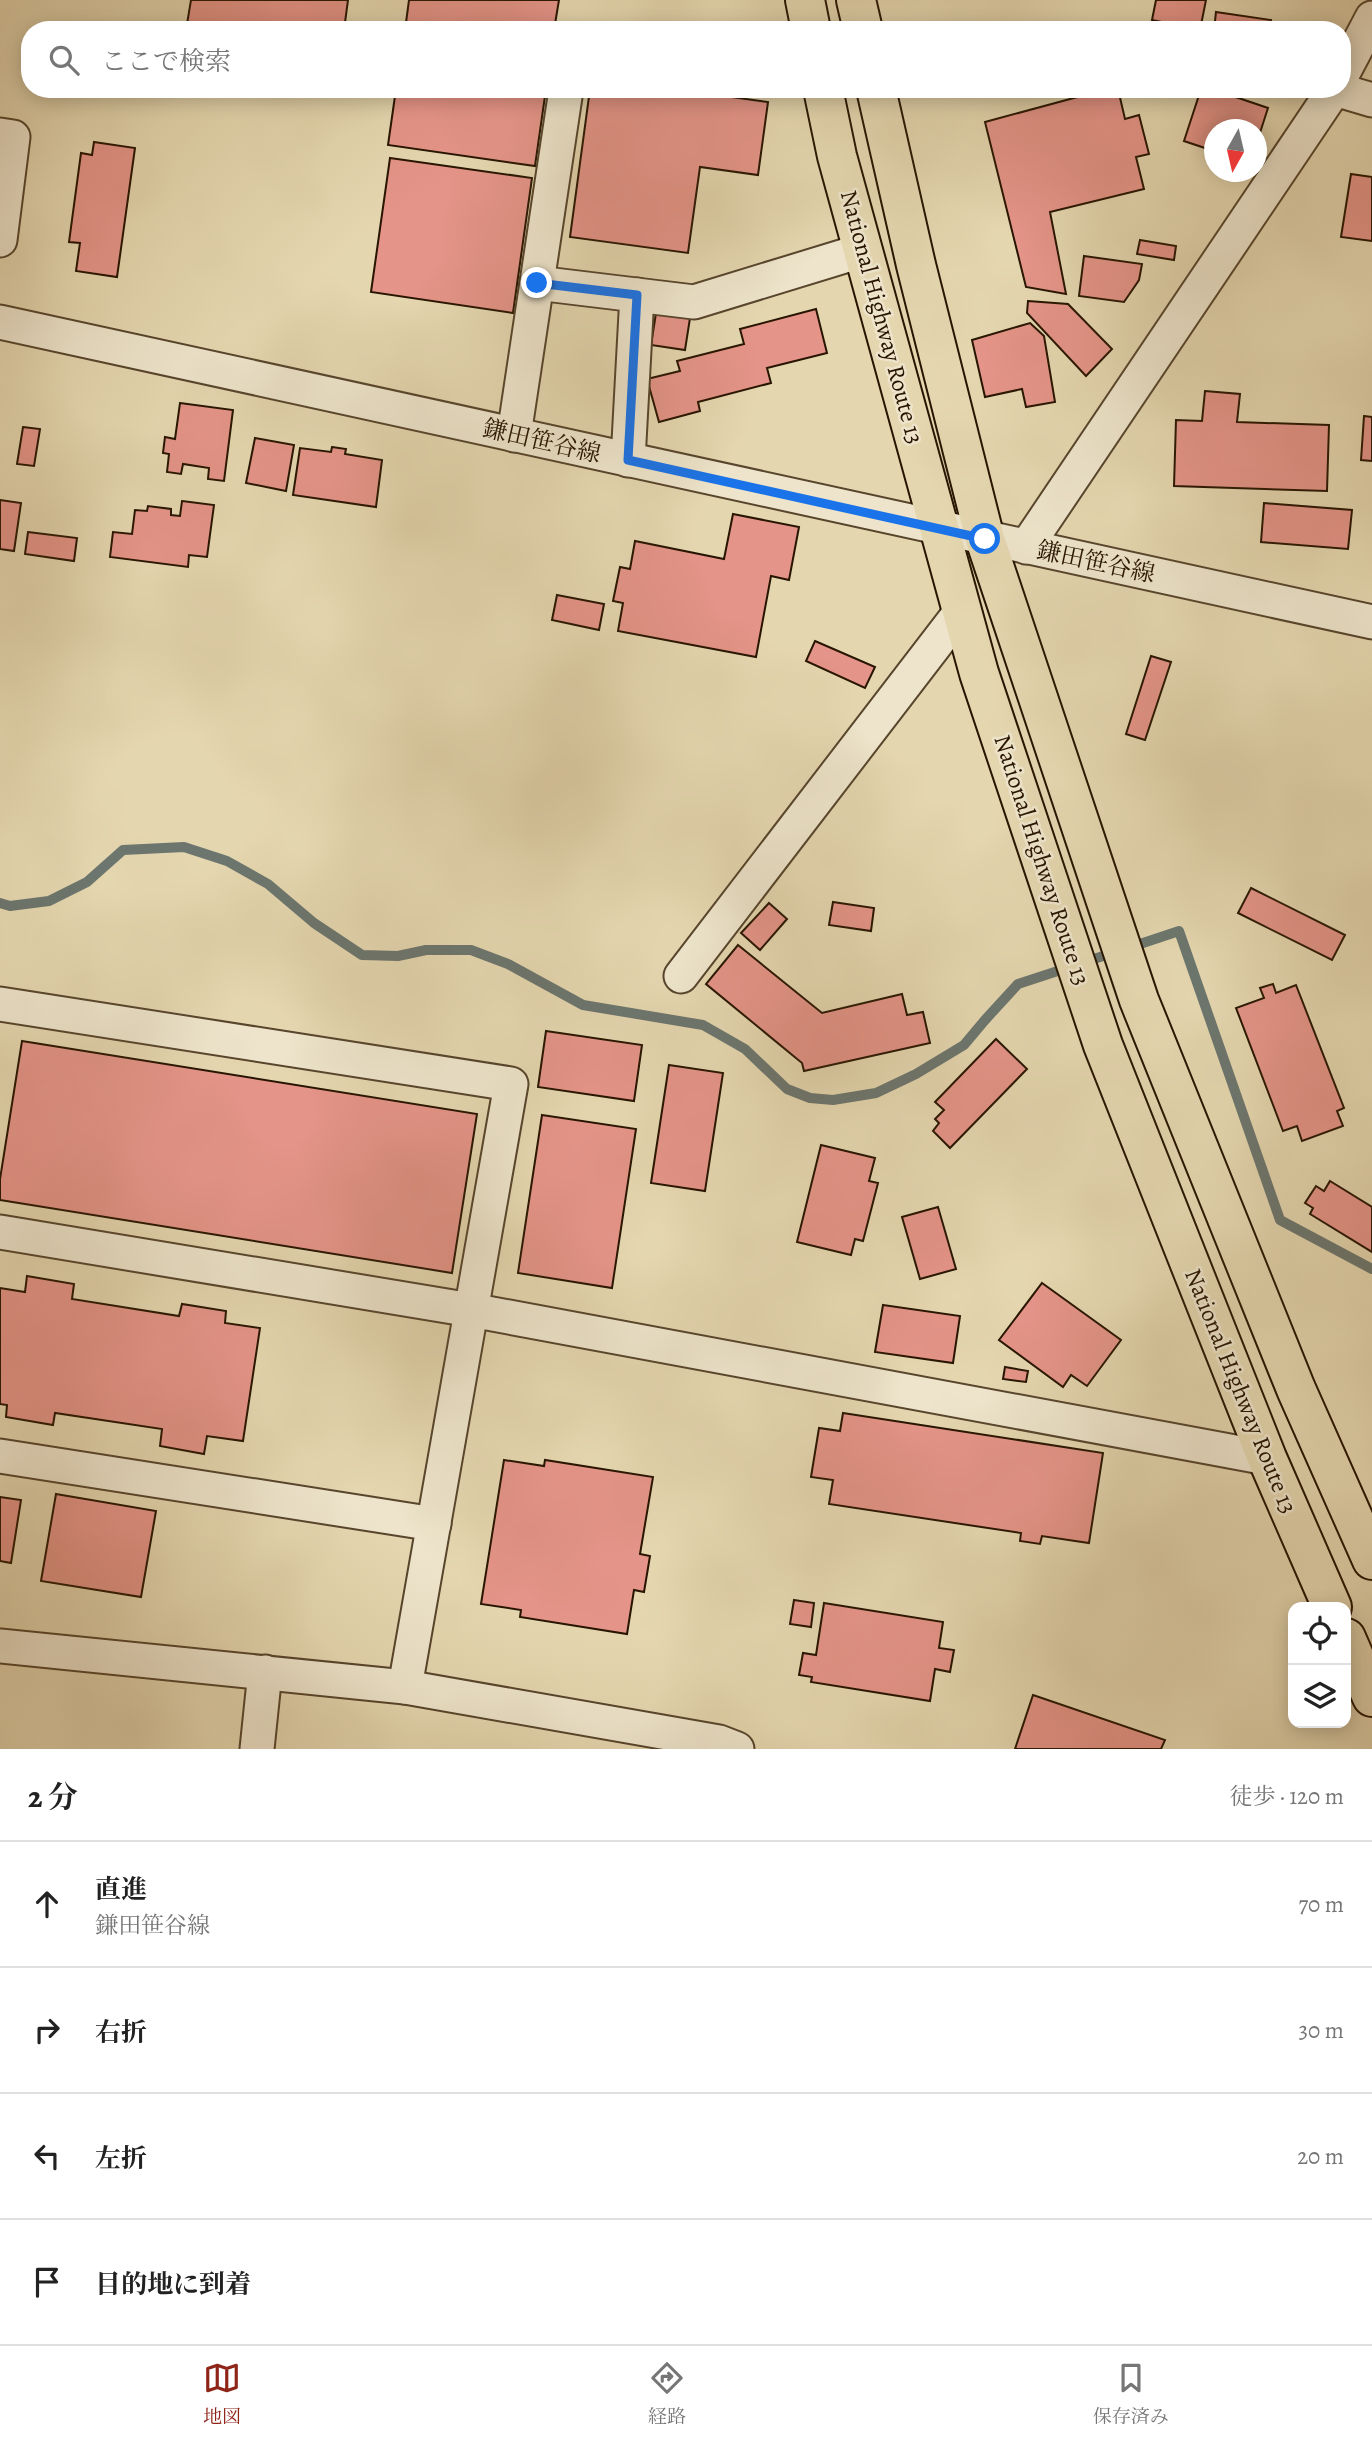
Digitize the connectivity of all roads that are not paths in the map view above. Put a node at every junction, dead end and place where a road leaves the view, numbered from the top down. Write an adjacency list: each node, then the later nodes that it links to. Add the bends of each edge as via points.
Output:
1 (804, 0): 4 (highway)
2 (856, 0): 5 (highway)
3 (1372, 18): 6 (street)
4 (809, 21)
5 (861, 21)
6 (1351, 58)
7 (1351, 94): 12 (street)
8 (565, 98): 16 (street)
9 (825, 98): 15 (highway, National Highway Route 13)
10 (878, 98): 22 (highway, National Highway Route 13)
11 (1330, 98): 23 (street)
12 (1372, 100)
13 (0, 135): 14 (street, via 13,137)
14 (0, 240)
15 (864, 250): 17 (street, via 694,302); 21 (highway, National Highway Route 13)
16 (537, 283): 17 (street); 19 (street)
17 (637, 295): 20 (street)
18 (0, 322): 19 (street, 鎌田笹谷線)
19 (514, 435): 20 (street, 鎌田笹谷線)
20 (628, 460): 21 (street, 鎌田笹谷線)
21 (940, 528): 22 (street, 鎌田笹谷線); 24 (highway, National Highway Route 13)
22 (985, 539): 23 (street, 鎌田笹谷線); 33 (highway, National Highway Route 13, via 1139,1000 1296,1389)
23 (1026, 547): 25 (street, 鎌田笹谷線)
24 (962, 610): 26 (street); 31 (highway, National Highway Route 13, via 1103,1045)
25 (1372, 622)
26 (681, 976)
27 (0, 1004): 29 (street, via 511,1084)
28 (0, 1232): 29 (street)
29 (471, 1310): 31 (street); 32 (street)
30 (0, 1455): 32 (street)
31 (1267, 1458): 34 (highway, National Highway Route 13)
32 (434, 1524): 38 (street)
33 (1372, 1560)
34 (1330, 1602)
35 (0, 1646): 37 (street)
36 (1351, 1650): 39 (highway)
37 (265, 1672): 38 (street); 40 (street)
38 (405, 1687): 41 (street, via 719,1742)
39 (1372, 1698)
40 (257, 1749)
41 (737, 1749)

